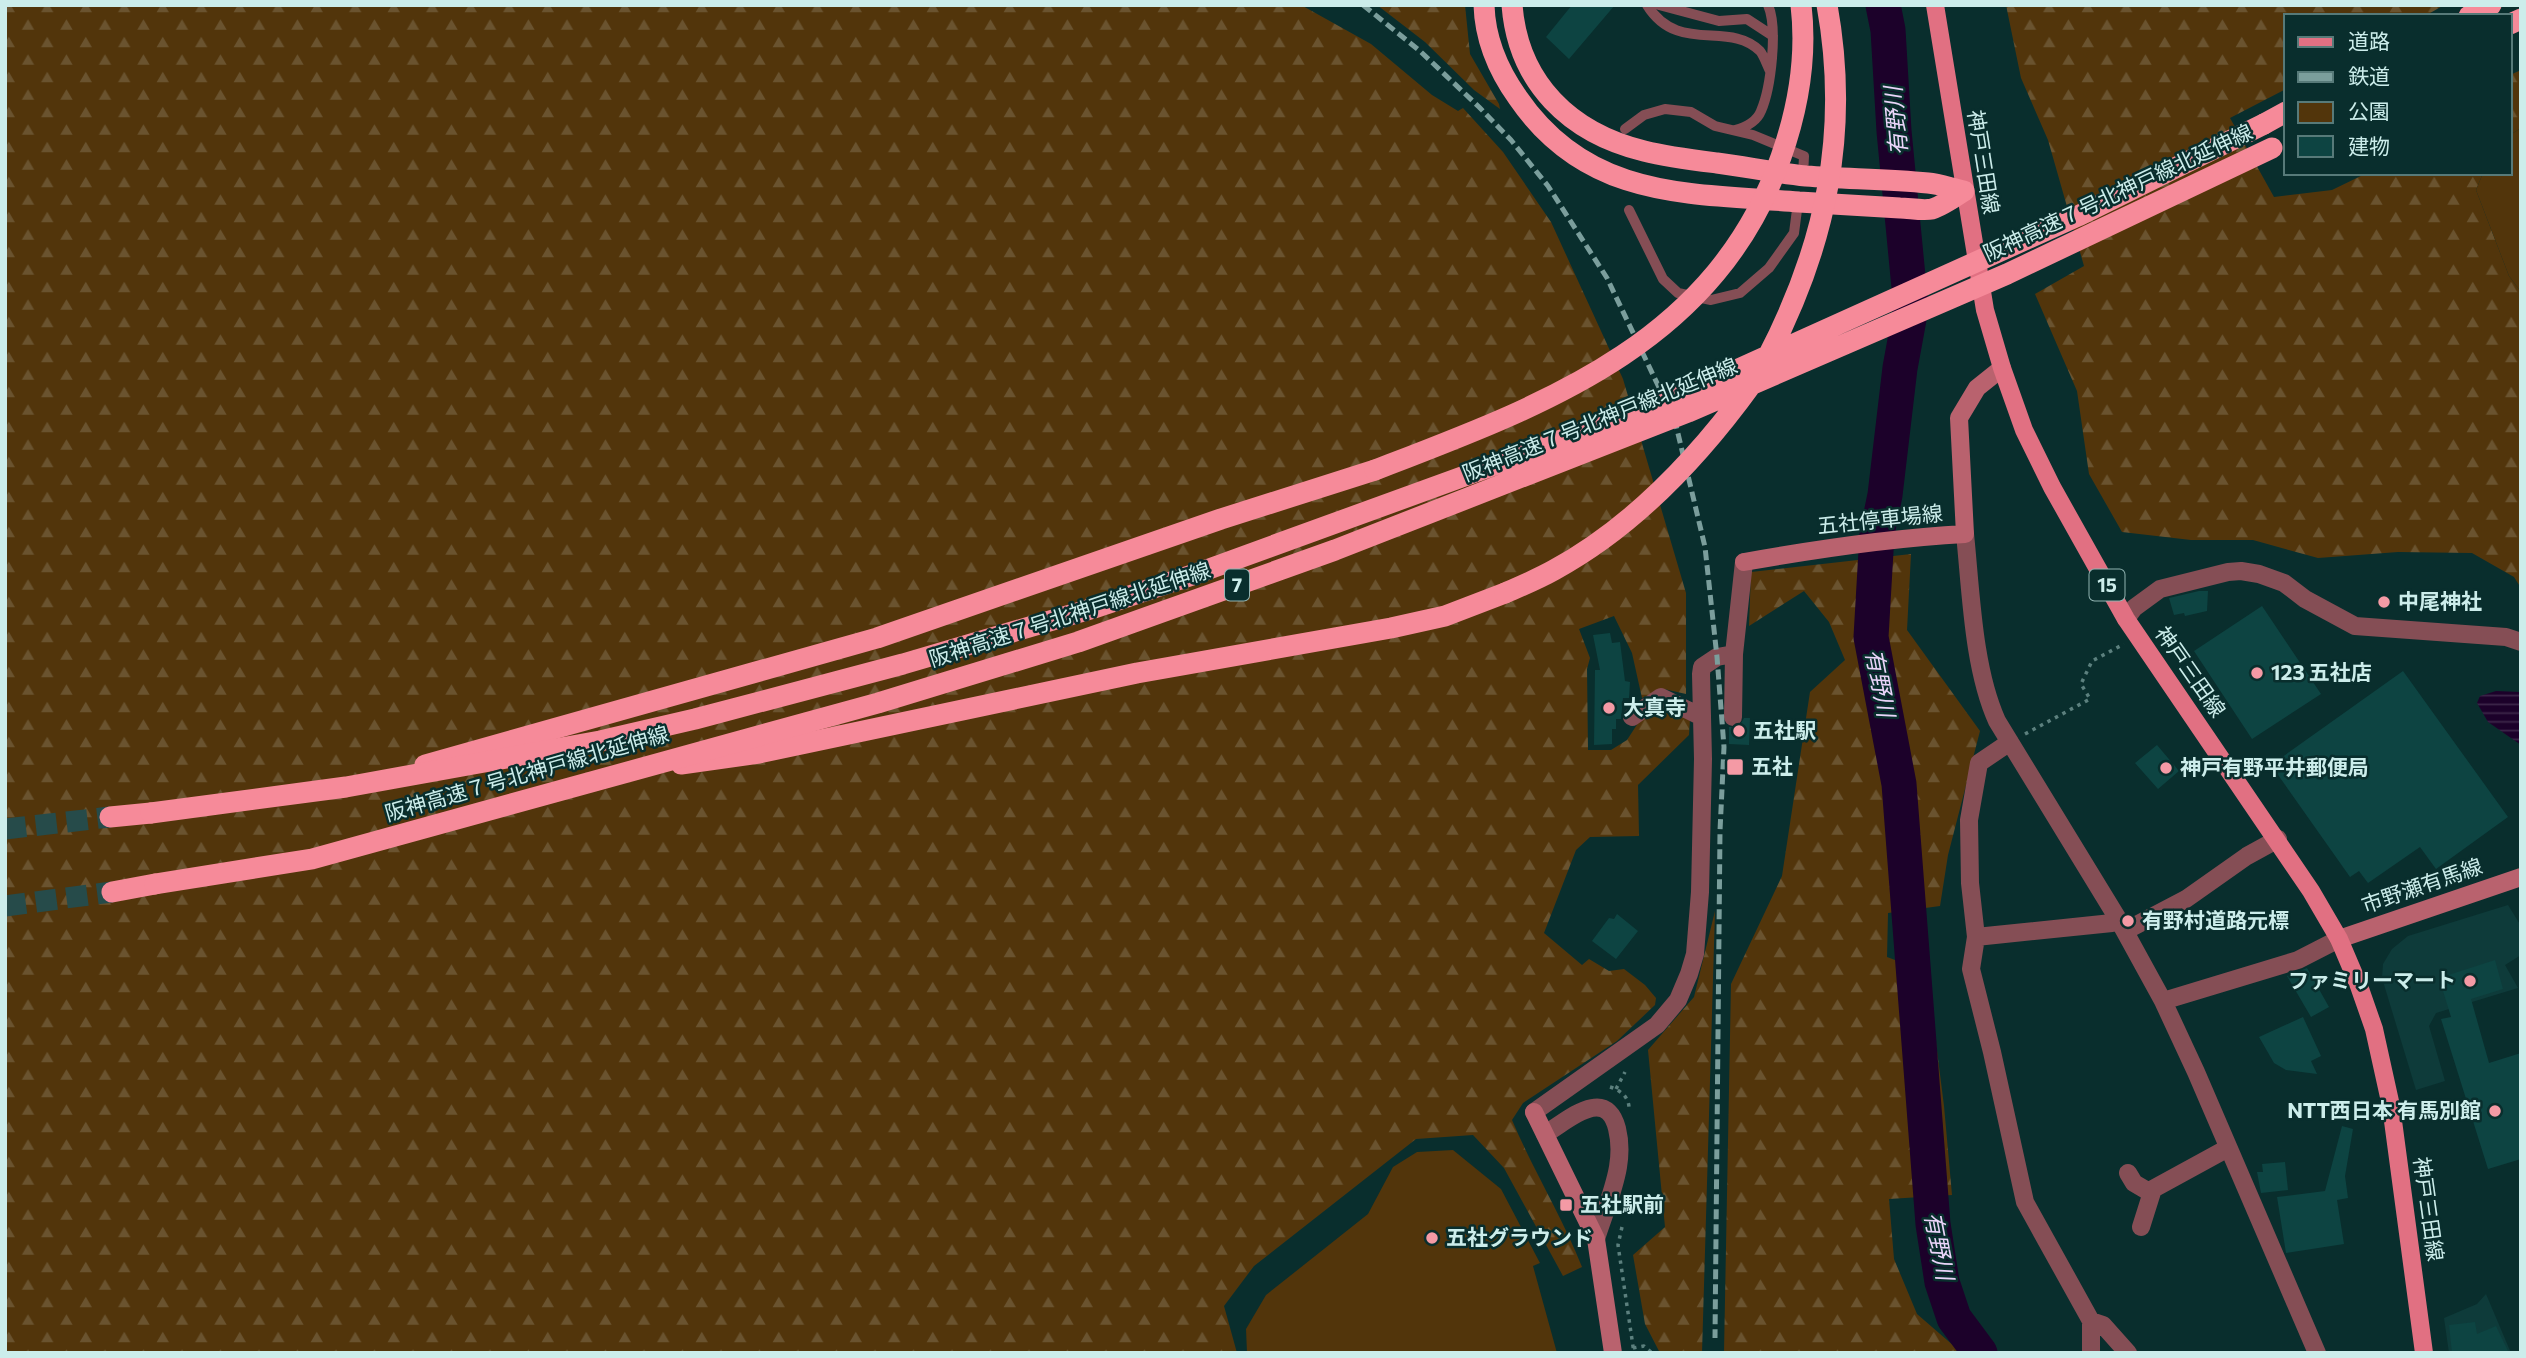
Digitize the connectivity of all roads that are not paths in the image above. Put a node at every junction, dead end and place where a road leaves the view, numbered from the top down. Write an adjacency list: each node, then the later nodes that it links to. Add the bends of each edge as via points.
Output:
1 (1484, 5): 19 (highway, via 1492,52 1509,87 1545,131 1587,165 1657,189)
2 (1512, 5): 17 (highway, via 1518,45 1530,71 1544,93 1585,127 1642,151)
3 (1647, 5): 12 (lane, via 1656,19 1681,33 1743,40 1761,52)
4 (1659, 5): 11 (lane, via 1719,21 1747,19)
5 (1768, 5): 11 (lane)
6 (1801, 5): 32 (highway, bridge, via 1795,111 1774,178 1737,246 1705,287 1659,330 1553,397 1375,470 877,638)
7 (1827, 5): 31 (highway, bridge, via 1835,82 1831,166 1814,253 1790,314 1760,372 1702,447 1623,523 1554,570 1445,616 1137,673 760,753)
8 (1935, 5): 18 (main road, 神戸三田線 / 15)
9 (2491, 5): 10 (highway)
10 (2473, 14)
11 (1773, 36): 12 (lane)
12 (1770, 71): 15 (lane, via 1761,113 1749,125)
13 (2284, 113): 32 (highway, 阪神高速７号北神戸線北延伸線 / 7, bridge, via 2078,216 1692,390 1198,573 994,639 695,719)
14 (1625, 129): 15 (lane, via 1644,115 1665,109 1691,112)
15 (1733, 131): 17 (lane, via 1804,156)
16 (2279, 144): 31 (highway, 阪神高速７号北神戸線北延伸線 / 7, bridge, via 2007,274 1823,354 1387,530 1078,642 878,703)
17 (1803, 176): 18 (highway, via 1930,183)
18 (1964, 191): 19 (highway, via 1931,209); 21 (main road, 神戸三田線 / 15, via 1985,310)
19 (1798, 202): 20 (lane, via 1794,233 1769,268 1740,293 1711,300 1678,293 1664,279)
20 (1629, 210)
21 (2002, 368): 22 (main road, 五社停車場線, via 1977,388 1959,418); 24 (main road, 神戸三田線 / 15, via 2024,430 2052,487)
22 (1965, 534): 23 (main road, 五社停車場線, via 1909,537); 30 (street, via 1986,697)
23 (1744, 562): 26 (street)
24 (2126, 619): 25 (street, via 2160,589 2241,571 2284,583 2355,626 2506,637); 34 (main road, 神戸三田線 / 15)
25 (2521, 642)
26 (1734, 654): 28 (street, via 1717,657 1702,667); 29 (street)
27 (1632, 717): 28 (street, via 1661,697)
28 (1702, 717): 41 (street, via 1700,892 1695,954 1684,989 1657,1026)
29 (1733, 718)
30 (2010, 742): 37 (street); 38 (street, via 1979,763 1974,787 1969,820)
31 (623, 772): 36 (highway, 阪神高速７号北神戸線北延伸線 / 7, bridge, via 312,859)
32 (346, 787): 33 (highway, 阪神高速７号北神戸線北延伸線 / 7, bridge)
33 (110, 817)
34 (2278, 839): 37 (street, via 2186,899); 39 (main road, 神戸三田線 / 15)
35 (2521, 877): 39 (main road, 市野瀬有馬線)
36 (112, 892)
37 (2122, 925): 38 (street); 40 (street)
38 (1976, 937): 48 (street, via 1971,969 2025,1202)
39 (2339, 939): 40 (street, via 2298,960); 53 (main road, 神戸三田線 / 15, via 2383,1062)
40 (2163, 1001): 43 (street)
41 (1534, 1112): 42 (main road)
42 (1545, 1134): 47 (main road); 47 (street, via 1589,1108 1604,1109 1614,1119 1618,1167)
43 (2228, 1148): 45 (street); 52 (street)
44 (2128, 1173): 45 (street, via 2134,1183)
45 (2151, 1193): 46 (street)
46 (2141, 1227)
47 (1596, 1240): 49 (main road)
48 (2091, 1321): 50 (street); 51 (street, via 2103,1325)
49 (1613, 1353)
50 (2091, 1353)
51 (2128, 1353)
52 (2317, 1353)
53 (2424, 1353)

